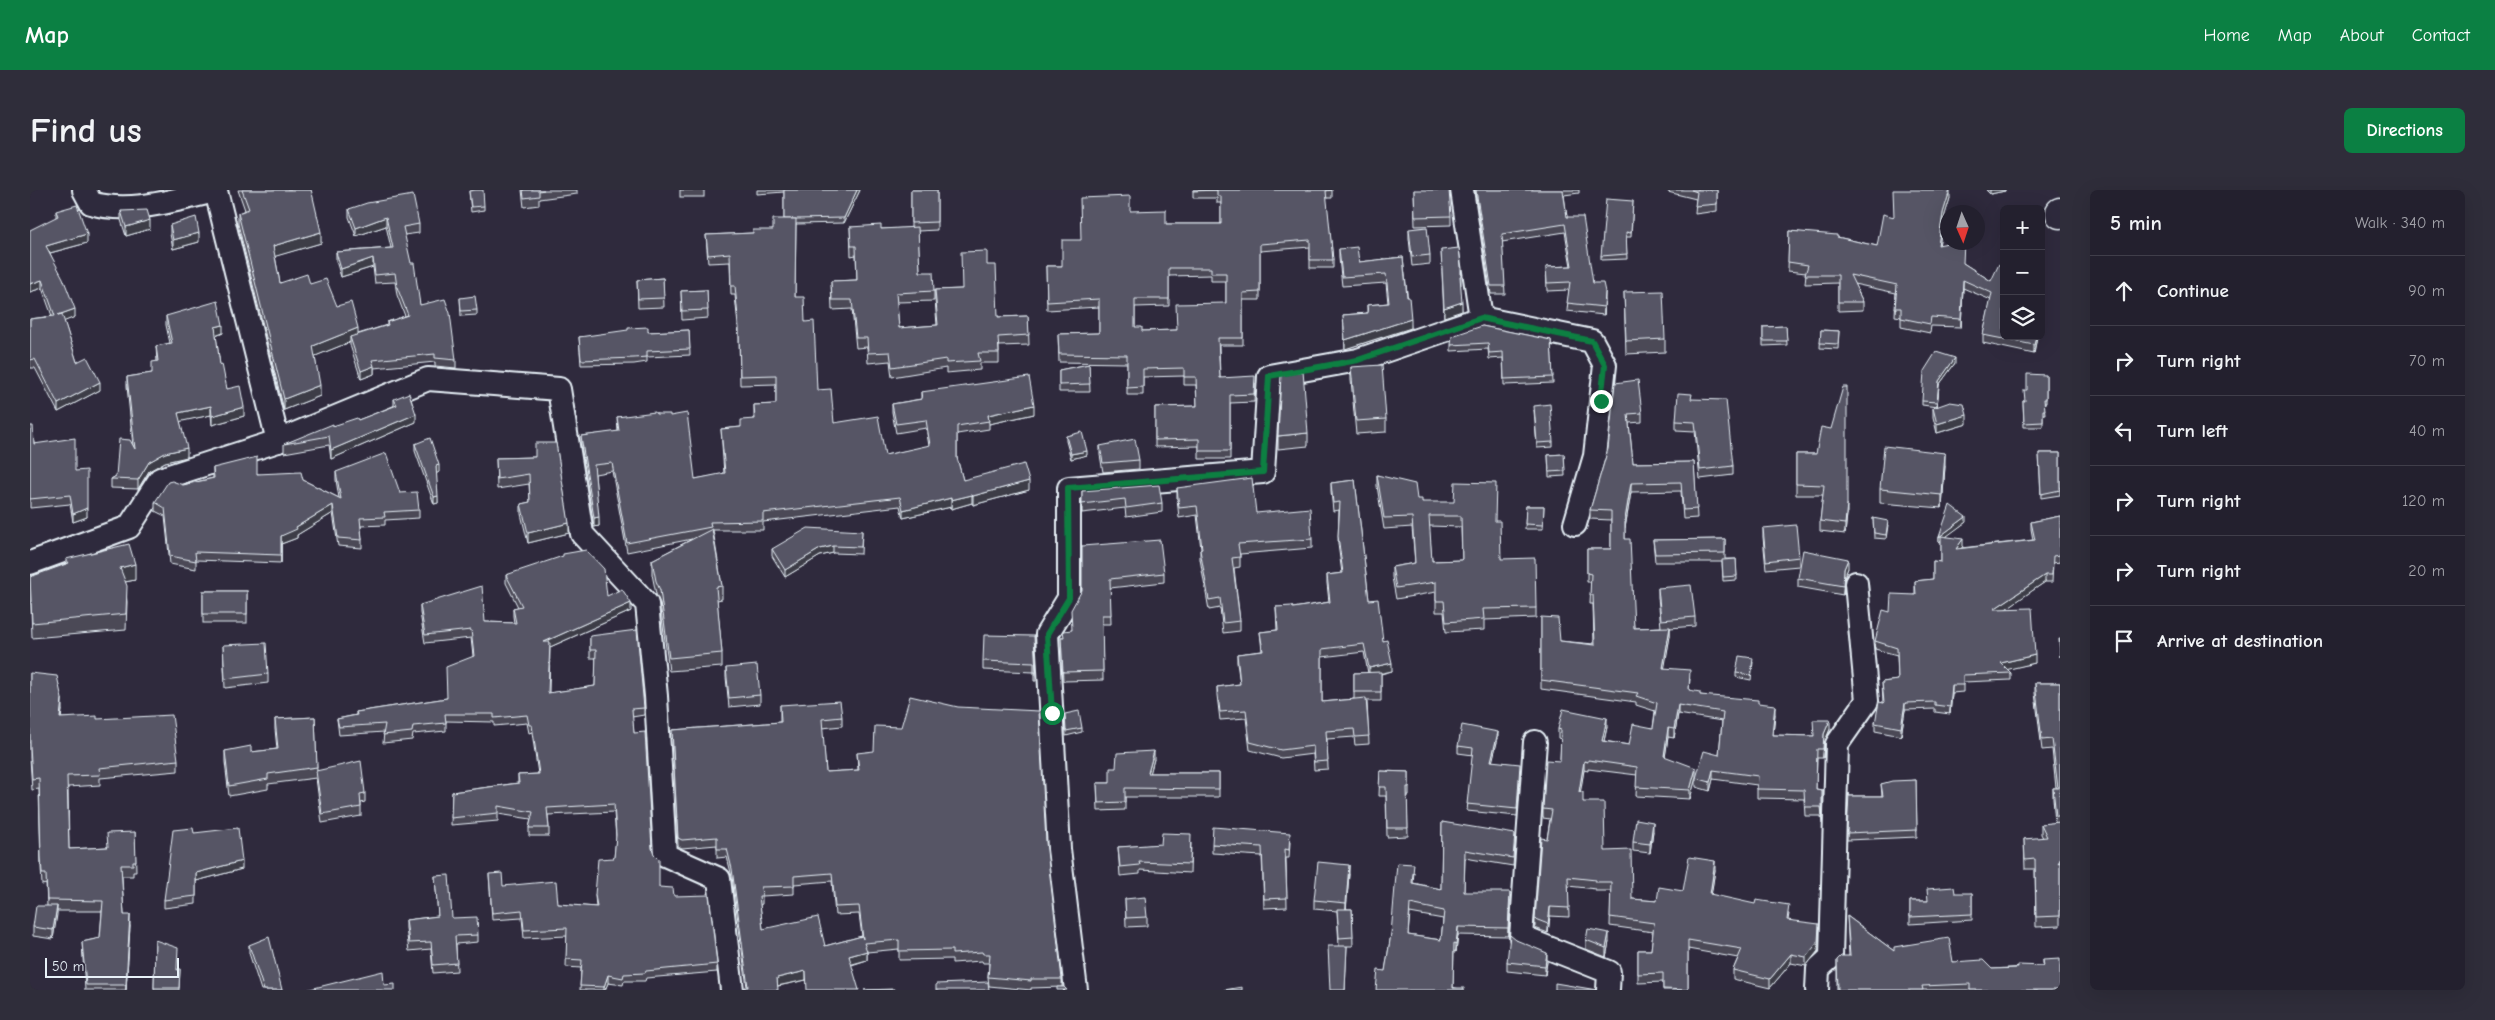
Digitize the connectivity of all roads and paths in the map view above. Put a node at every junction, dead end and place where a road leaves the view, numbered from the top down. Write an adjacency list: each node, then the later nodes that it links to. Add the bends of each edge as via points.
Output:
1 (84, 190): 3 (street, via 92,203 108,208 148,205)
2 (1462, 190): 4 (street)
3 (217, 191): 5 (street)
4 (1481, 318): 6 (street, via 1592,341 1605,365 1595,456); 11 (street, via 1358,360 1269,376 1263,472 1068,488 1069,598 1047,634 1059,848)
5 (278, 441): 7 (street, via 160,479 129,527); 10 (street, via 428,379 559,389 582,534 647,604 665,855 719,879)
6 (1575, 524)
7 (30, 563)
8 (1856, 583): 13 (street, via 1867,700 1837,744 1831,957 1818,969)
9 (1535, 742): 12 (street, via 1521,937 1608,972)
10 (732, 990)
11 (1076, 990)
12 (1608, 990)
13 (1817, 990)

